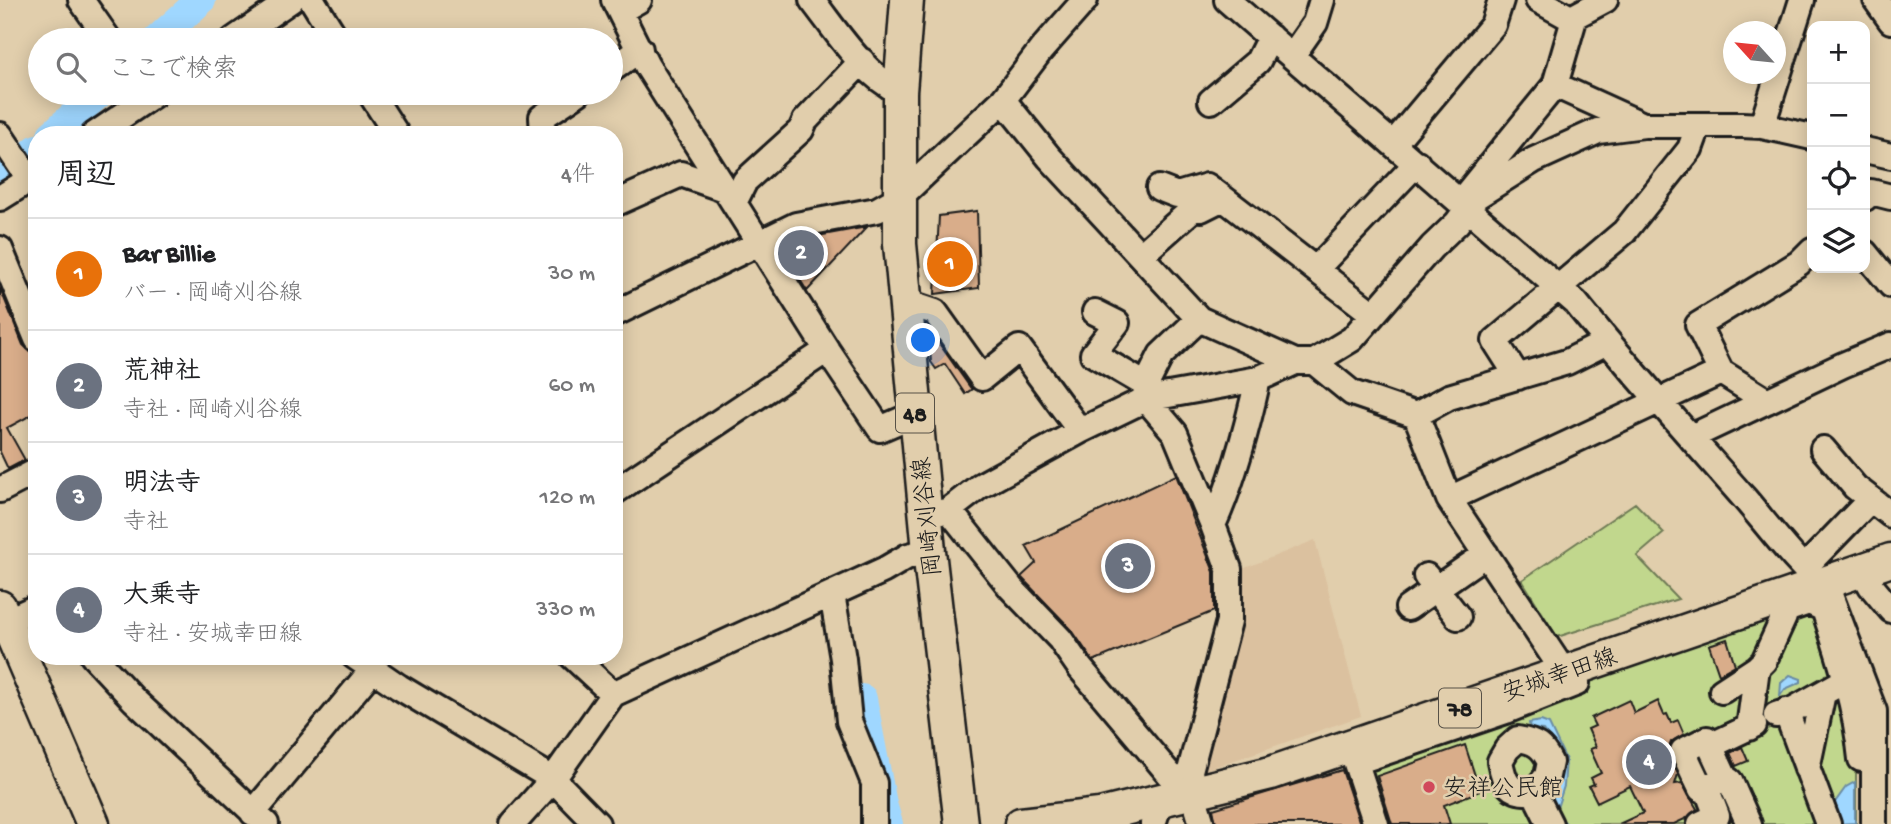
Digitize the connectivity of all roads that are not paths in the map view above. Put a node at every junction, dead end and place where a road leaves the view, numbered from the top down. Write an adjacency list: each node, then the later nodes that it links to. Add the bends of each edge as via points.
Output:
1 (81, 0): 17 (street)
2 (291, 0): 18 (street)
3 (312, 0): 19 (street)
4 (812, 0): 23 (street)
5 (907, 0): 26 (main road, 岡崎刈谷線 / 48)
6 (1085, 0): 27 (street)
7 (1227, 0): 20 (street)
8 (1322, 0): 22 (street, via 1315,23)
9 (1501, 0): 40 (street, via 1493,25)
10 (1538, 0): 15 (street)
11 (1605, 0): 15 (street)
12 (1802, 0): 37 (street)
13 (1876, 0): 16 (street)
14 (624, 4): 21 (street)
15 (1574, 20): 25 (street)
16 (1891, 21)
17 (101, 28)
18 (250, 28)
19 (330, 28)
20 (1270, 37): 22 (street); 28 (street, via 1258,61)
21 (640, 50): 24 (street); 48 (street)
22 (1292, 56): 40 (street)
23 (862, 61): 26 (street, via 883,84); 48 (street, via 801,130)
24 (623, 62)
25 (1555, 85): 32 (street); 53 (street)
26 (900, 92): 49 (main road, 岡崎刈谷線 / 48)
27 (1003, 100): 49 (street); 56 (street, via 1049,157)
28 (1211, 101)
29 (135, 105): 33 (street)
30 (378, 105): 34 (street)
31 (560, 105): 35 (street, via 542,117)
32 (1644, 125): 36 (street); 53 (street, via 1598,131 1534,160)
33 (106, 126)
34 (391, 126)
35 (542, 126)
36 (1698, 127): 37 (street); 61 (street, via 1690,149 1624,232)
37 (1772, 128): 39 (street); 41 (street)
38 (0, 135): 45 (street)
39 (1807, 136)
40 (1394, 144): 44 (street)
41 (1807, 148)
42 (1870, 151): 43 (street)
43 (1891, 156)
44 (1417, 163): 53 (street); 59 (street)
45 (28, 170)
46 (28, 182): 50 (street)
47 (1159, 188): 51 (street, via 1177,195 1207,186)
48 (729, 196): 52 (street, via 681,174); 54 (street)
49 (900, 197): 54 (street, via 877,210 808,222); 62 (main road, 岡崎刈谷線 / 48)
50 (0, 198)
51 (1223, 198): 56 (street, via 1194,208); 59 (street)
52 (623, 200)
53 (1463, 205): 61 (street); 65 (street, via 1457,223)
54 (760, 243): 63 (street); 70 (street)
55 (0, 249): 66 (street)
56 (1141, 255): 67 (street)
57 (1807, 255): 72 (street, via 1698,325)
58 (1870, 259): 60 (street)
59 (1316, 270): 65 (street)
60 (1891, 285)
61 (1557, 287): 68 (street); 73 (street, via 1495,341)
62 (905, 302): 78 (main road, 岡崎刈谷線 / 48); 80 (street, via 935,312 982,378 1018,348)
63 (623, 310)
64 (1095, 312): 75 (street, via 1117,323 1093,354)
65 (1373, 314): 71 (street, via 1352,339)
66 (28, 316)
67 (1199, 319): 71 (street); 75 (street, via 1161,355)
68 (1607, 342): 73 (street, via 1567,362); 77 (street)
69 (1891, 345): 76 (street)
70 (827, 350): 78 (street, via 880,429); 84 (street)
71 (1304, 362): 74 (street); 79 (street, via 1352,393)
72 (1721, 372): 76 (street); 77 (street)
73 (1518, 377): 79 (street, via 1449,397)
74 (1258, 379): 75 (street); 90 (street, via 1225,498)
75 (1146, 392): 80 (street); 90 (street, via 1175,433)
76 (1767, 401): 81 (street)
77 (1660, 402): 81 (street); 86 (street)
78 (915, 414): 88 (main road, 岡崎刈谷線 / 48)
79 (1416, 415): 86 (street)
80 (1080, 431): 88 (street)
81 (1691, 437): 94 (street)
82 (1823, 449): 87 (street)
83 (28, 476): 85 (street)
84 (623, 486)
85 (0, 490)
86 (1449, 499): 92 (street)
87 (1871, 499): 89 (street); 94 (street)
88 (938, 513): 91 (main road, 岡崎刈谷線 / 48); 121 (street, via 1060,639 1176,782)
89 (1891, 515)
90 (1213, 525): 121 (street, via 1229,569 1229,621 1190,771)
91 (929, 551): 96 (street, via 908,556); 130 (main road, 岡崎刈谷線 / 48)
92 (1486, 554): 95 (street); 108 (street)
93 (1876, 565): 94 (main road, 安城幸田線 / 78); 99 (street, via 1871,586)
94 (1812, 575): 97 (main road, 安城幸田線 / 78); 138 (street, via 1829,590 1874,711)
95 (1430, 582): 98 (street); 101 (street)
96 (832, 594): 112 (street); 129 (street, via 849,721 874,783)
97 (1777, 598): 107 (street, via 1784,617); 108 (main road, 安城幸田線 / 78)
98 (1408, 608)
99 (1891, 610)
100 (28, 612): 102 (street)
101 (1458, 617)
102 (2, 626): 125 (main road); 126 (main road)
103 (101, 665): 123 (street)
104 (362, 665): 123 (street)
105 (366, 665): 118 (street)
106 (582, 665): 112 (street)
107 (1757, 668): 110 (street); 114 (street)
108 (1564, 672): 116 (main road, 安城幸田線 / 78)
109 (1846, 680): 111 (street); 113 (street, via 1824,609 1809,602); 137 (street, via 1861,757)
110 (1722, 691)
111 (1823, 693): 114 (street); 117 (street)
112 (613, 694): 118 (street)
113 (1506, 711): 115 (street); 116 (street)
114 (1776, 712): 117 (street); 119 (street, via 1693,749)
115 (1515, 742): 120 (street, via 1500,761 1503,777 1511,788); 120 (street, via 1532,741 1543,747 1550,762 1547,776)
116 (1353, 754): 121 (main road, 安城幸田線 / 78); 133 (street)
117 (1807, 769): 136 (street)
118 (553, 779): 127 (street); 128 (street)
119 (1705, 783): 124 (street); 135 (street, via 1730,781)
120 (1534, 792): 134 (street)
121 (1193, 794): 122 (main road, 安城幸田線 / 78); 132 (street)
122 (1156, 813): 131 (main road, 安城幸田線 / 78)
123 (259, 819)
124 (1713, 821)
125 (71, 824)
126 (93, 824)
127 (513, 824)
128 (597, 824)
129 (874, 824)
130 (961, 824)
131 (1021, 824)
132 (1202, 824)
133 (1376, 824)
134 (1550, 824)
135 (1749, 824)
136 (1828, 824)
137 (1860, 824)
138 (1874, 824)

